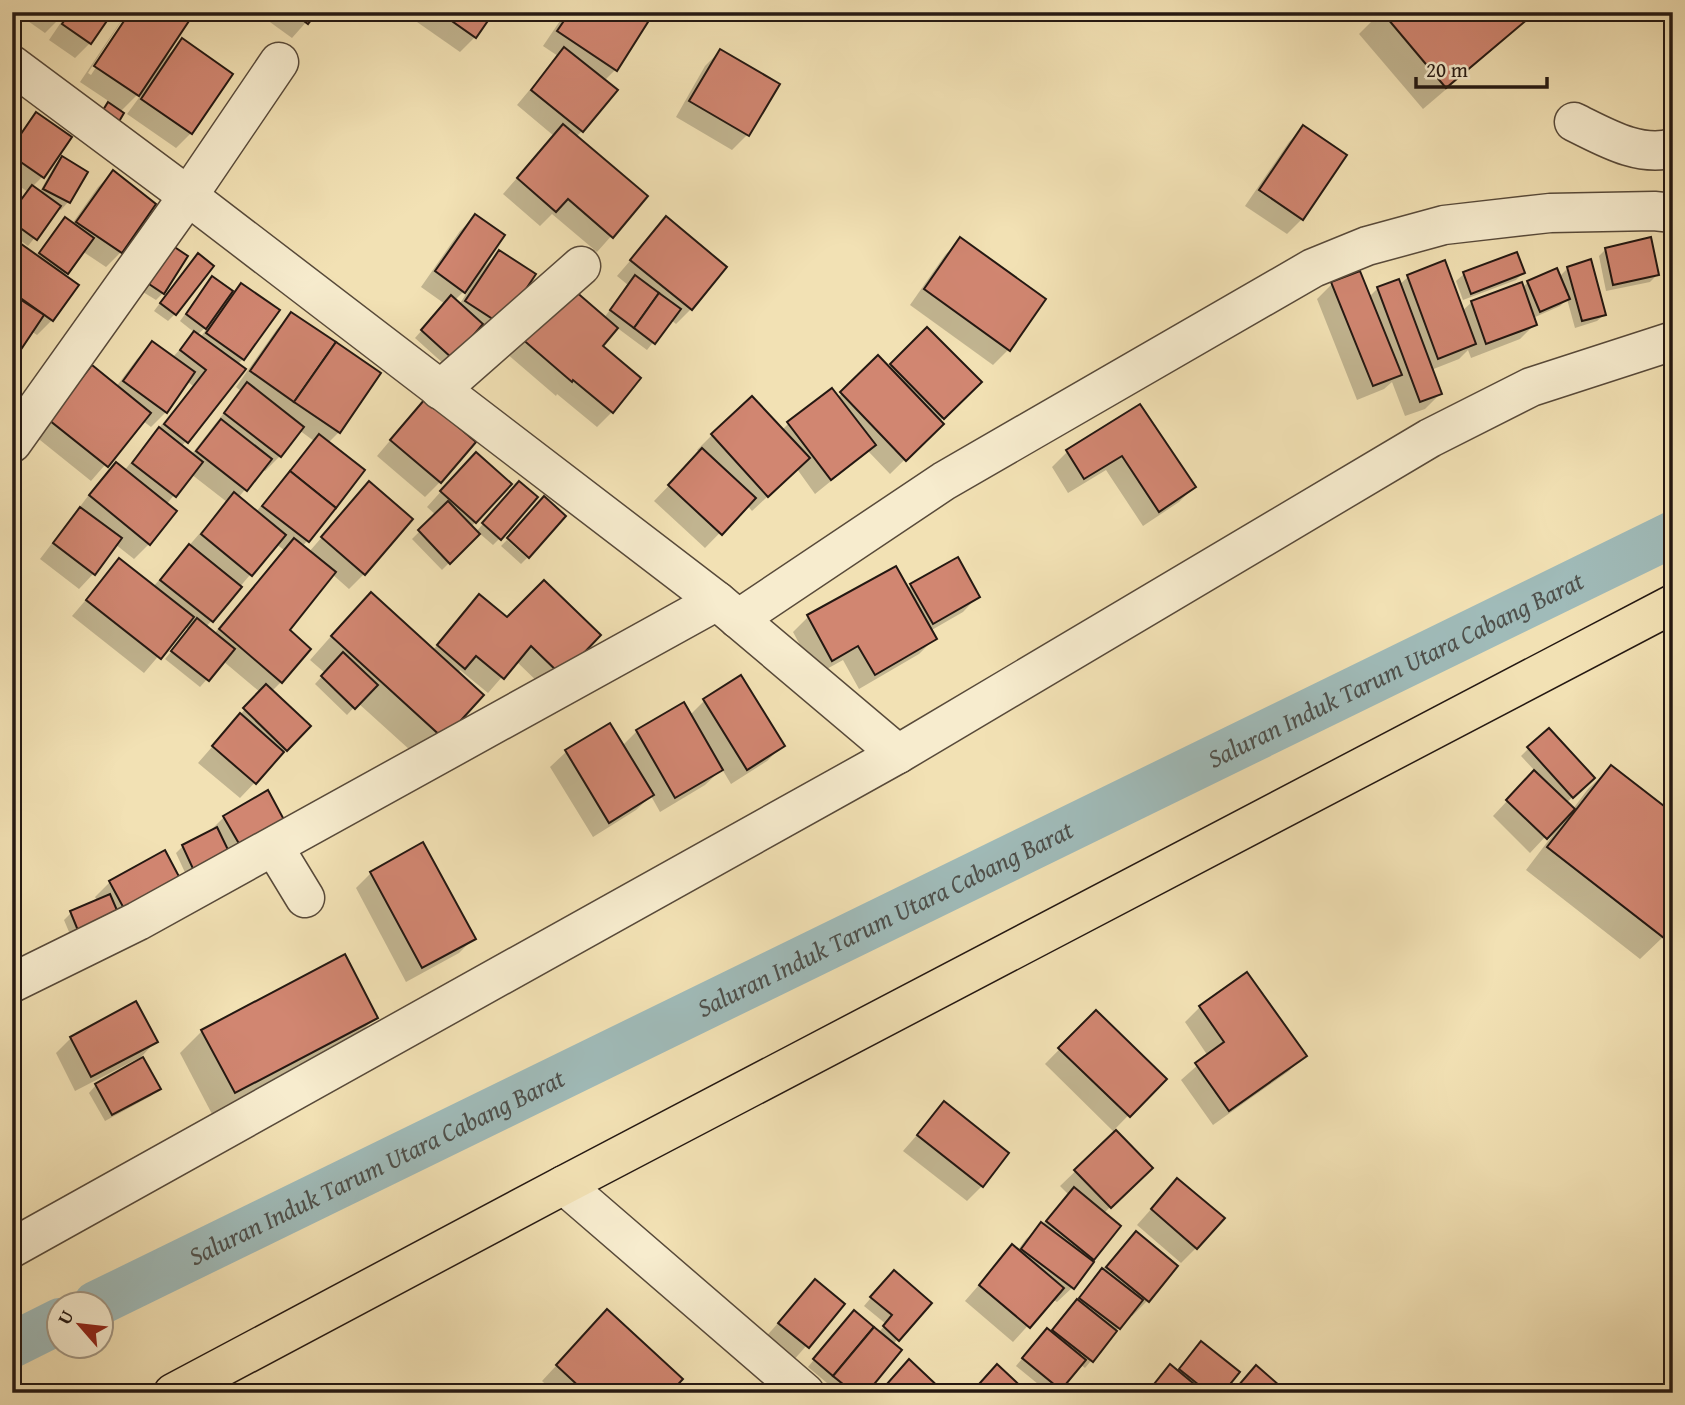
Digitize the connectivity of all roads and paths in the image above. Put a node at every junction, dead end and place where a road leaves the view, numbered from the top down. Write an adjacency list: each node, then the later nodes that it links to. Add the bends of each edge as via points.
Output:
1 (279, 62): 5 (street)
2 (12, 65): 5 (street)
3 (1573, 122): 4 (street, via 1632,148)
4 (1673, 148)
5 (188, 196): 9 (street); 10 (street)
6 (1673, 213): 12 (street, via 1550,214 1444,225 1367,246 1313,268)
7 (581, 266): 9 (street)
8 (1673, 341): 13 (street, via 1531,387 1430,438)
9 (440, 390): 12 (street)
10 (12, 443)
11 (1673, 604): 15 (main road)
12 (727, 610): 13 (street); 14 (street, via 288,871 138,922)
13 (898, 754): 16 (street)
14 (12, 983)
15 (564, 1185): 17 (main road); 18 (street)
16 (12, 1248)
17 (173, 1393)
18 (805, 1393)

